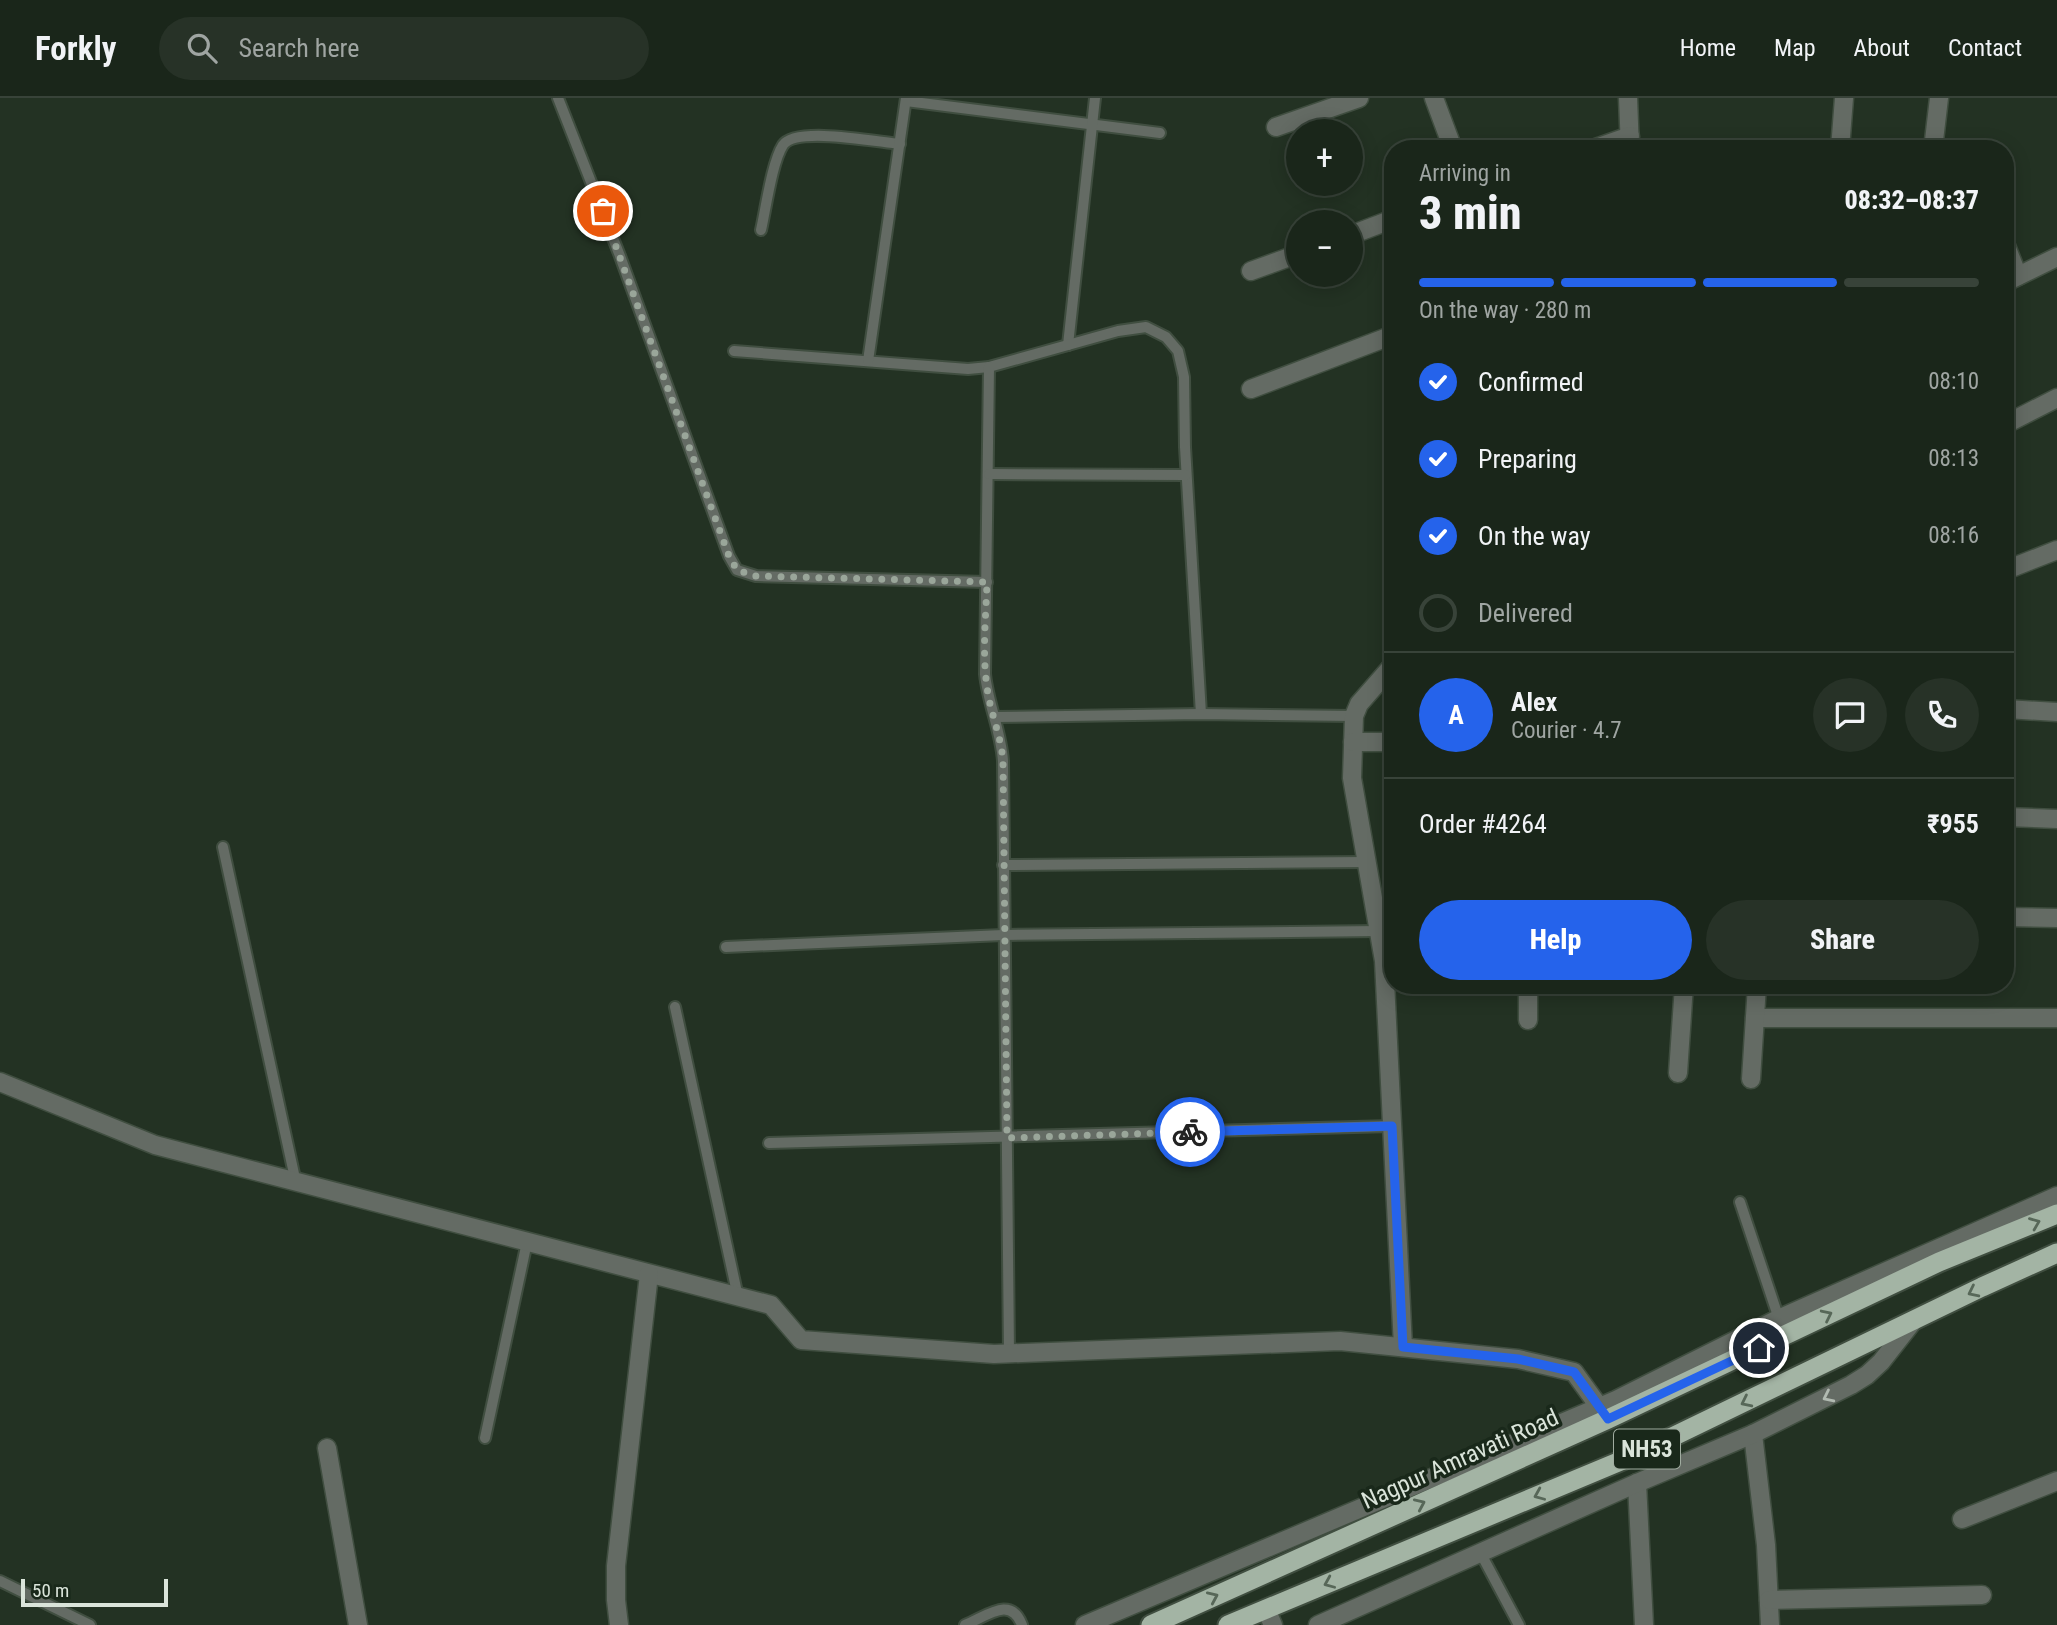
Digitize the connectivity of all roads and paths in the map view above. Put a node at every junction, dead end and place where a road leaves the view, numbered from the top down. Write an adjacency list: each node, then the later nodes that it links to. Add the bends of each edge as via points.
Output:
1 (558, 98): 38 (lane, via 737,570 756,576)
2 (1095, 98): 9 (lane)
3 (1359, 98): 10 (street)
4 (1434, 98): 12 (street)
5 (1628, 98): 13 (street)
6 (1844, 98): 14 (street)
7 (1938, 98): 15 (street)
8 (906, 100): 9 (lane); 16 (lane)
9 (1092, 125): 11 (lane); 25 (lane)
10 (1276, 127)
11 (1160, 133)
12 (1450, 140)
13 (1630, 140)
14 (1841, 140)
15 (1934, 140)
16 (900, 144): 18 (lane, via 811,135 784,142); 27 (lane)
17 (1384, 222): 19 (street)
18 (761, 230)
19 (1363, 230)
20 (2057, 257): 23 (street)
21 (1286, 258): 22 (street)
22 (1251, 271)
23 (2014, 278)
24 (1384, 338): 29 (street)
25 (1068, 345): 28 (lane); 33 (lane, via 1146,327 1166,337 1178,351 1184,377)
26 (734, 351): 27 (lane)
27 (868, 361): 28 (lane)
28 (989, 368): 32 (lane)
29 (1251, 388)
30 (2057, 398): 31 (street)
31 (2014, 420)
32 (989, 474): 33 (lane); 38 (lane)
33 (1186, 475): 42 (lane)
34 (2057, 550): 36 (street)
35 (2057, 563): 37 (street)
36 (2014, 566)
37 (2014, 567)
38 (987, 582): 44 (lane, via 985,674)
39 (1384, 675): 43 (street)
40 (2014, 709): 41 (street)
41 (2057, 712)
42 (1201, 714): 43 (lane); 44 (lane)
43 (1354, 716): 45 (street)
44 (995, 717): 51 (lane, via 1003,761)
45 (1353, 742): 46 (street); 50 (street, via 1352,778)
46 (1384, 742)
47 (2014, 817): 48 (street)
48 (2057, 819)
49 (223, 847): 72 (lane)
50 (1367, 862): 51 (lane); 54 (street)
51 (1003, 865): 55 (lane)
52 (2014, 917): 53 (street)
53 (2057, 918)
54 (1379, 931): 55 (lane); 57 (street)
55 (1003, 935): 56 (lane); 70 (lane)
56 (726, 947)
57 (1384, 961)
58 (1386, 994): 69 (street)
59 (1528, 994): 65 (street)
60 (1683, 994): 66 (street)
61 (1756, 994): 63 (street)
62 (675, 1007): 79 (lane)
63 (1755, 1018): 64 (street); 67 (street)
64 (2057, 1018)
65 (1528, 1020)
66 (1678, 1073)
67 (1751, 1079)
68 (0, 1082): 72 (street, via 155,1145)
69 (1392, 1126): 70 (lane); 82 (street)
70 (1007, 1138): 71 (lane); 83 (lane)
71 (769, 1143)
72 (296, 1183): 76 (street)
73 (2057, 1196): 81 (street)
74 (1740, 1202): 81 (lane)
75 (2057, 1214): 81 (highway, Nagpur Amravati Road / NH53, one-way to 75)
76 (527, 1242): 78 (street); 86 (lane)
77 (2057, 1254): 80 (highway, NH53, one-way to 80)
78 (649, 1273): 79 (street); 98 (street, via 616,1566)
79 (738, 1297): 83 (street, via 771,1305 801,1340)
80 (1914, 1320): 85 (street, one-way to 85, via 1867,1375); 95 (highway, NH53, one-way to 95, via 1635,1455)
81 (1781, 1327): 84 (highway, Nagpur Amravati Road / NH53)
82 (1403, 1347): 83 (street, via 1340,1341); 84 (street, via 1518,1359 1574,1372)
83 (1009, 1353)
84 (1604, 1413): 101 (street); 102 (highway, Nagpur Amravati Road / NH53, one-way to 84)
85 (1753, 1434): 89 (street); 94 (street)
86 (485, 1438)
87 (327, 1448): 97 (street)
88 (2057, 1481): 90 (street)
89 (1637, 1483): 91 (street); 106 (street)
90 (1962, 1519)
91 (1480, 1552): 104 (street); 105 (lane)
92 (0, 1581): 96 (lane)
93 (1982, 1595): 94 (street)
94 (1769, 1600): 107 (street)
95 (1269, 1617): 103 (highway, NH53)
96 (90, 1625)
97 (358, 1625)
98 (619, 1625)
99 (965, 1625): 100 (lane, via 1004,1609 1017,1613)
100 (1022, 1625)
101 (1085, 1625)
102 (1150, 1625)
103 (1228, 1625)
104 (1318, 1625)
105 (1519, 1625)
106 (1644, 1625)
107 (1770, 1625)

